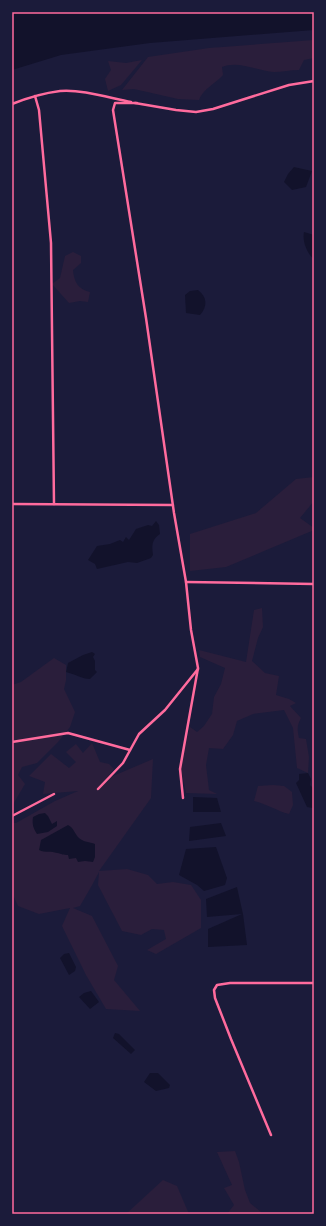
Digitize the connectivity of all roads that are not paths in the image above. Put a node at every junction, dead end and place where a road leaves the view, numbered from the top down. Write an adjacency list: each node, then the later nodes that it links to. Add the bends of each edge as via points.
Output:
1 (314, 81): 3 (street, via 288,85 196,112)
2 (35, 96): 3 (street, via 61,91); 4 (street); 6 (street, via 39,110 51,243)
3 (137, 103): 7 (street, via 115,103 113,110)
4 (12, 104)
5 (12, 504): 6 (street)
6 (54, 504): 7 (street)
7 (173, 505): 8 (street)
8 (186, 582): 9 (street); 10 (street)
9 (314, 584)
10 (198, 668): 12 (street, via 165,710 139,734); 15 (street, via 180,769)
11 (12, 742): 12 (street, via 68,733)
12 (130, 750): 13 (street, via 123,763)
13 (98, 789)
14 (54, 794): 16 (street)
15 (183, 798)
16 (12, 816)
17 (314, 983): 18 (street, via 230,983 217,985 214,990)
18 (271, 1135)

